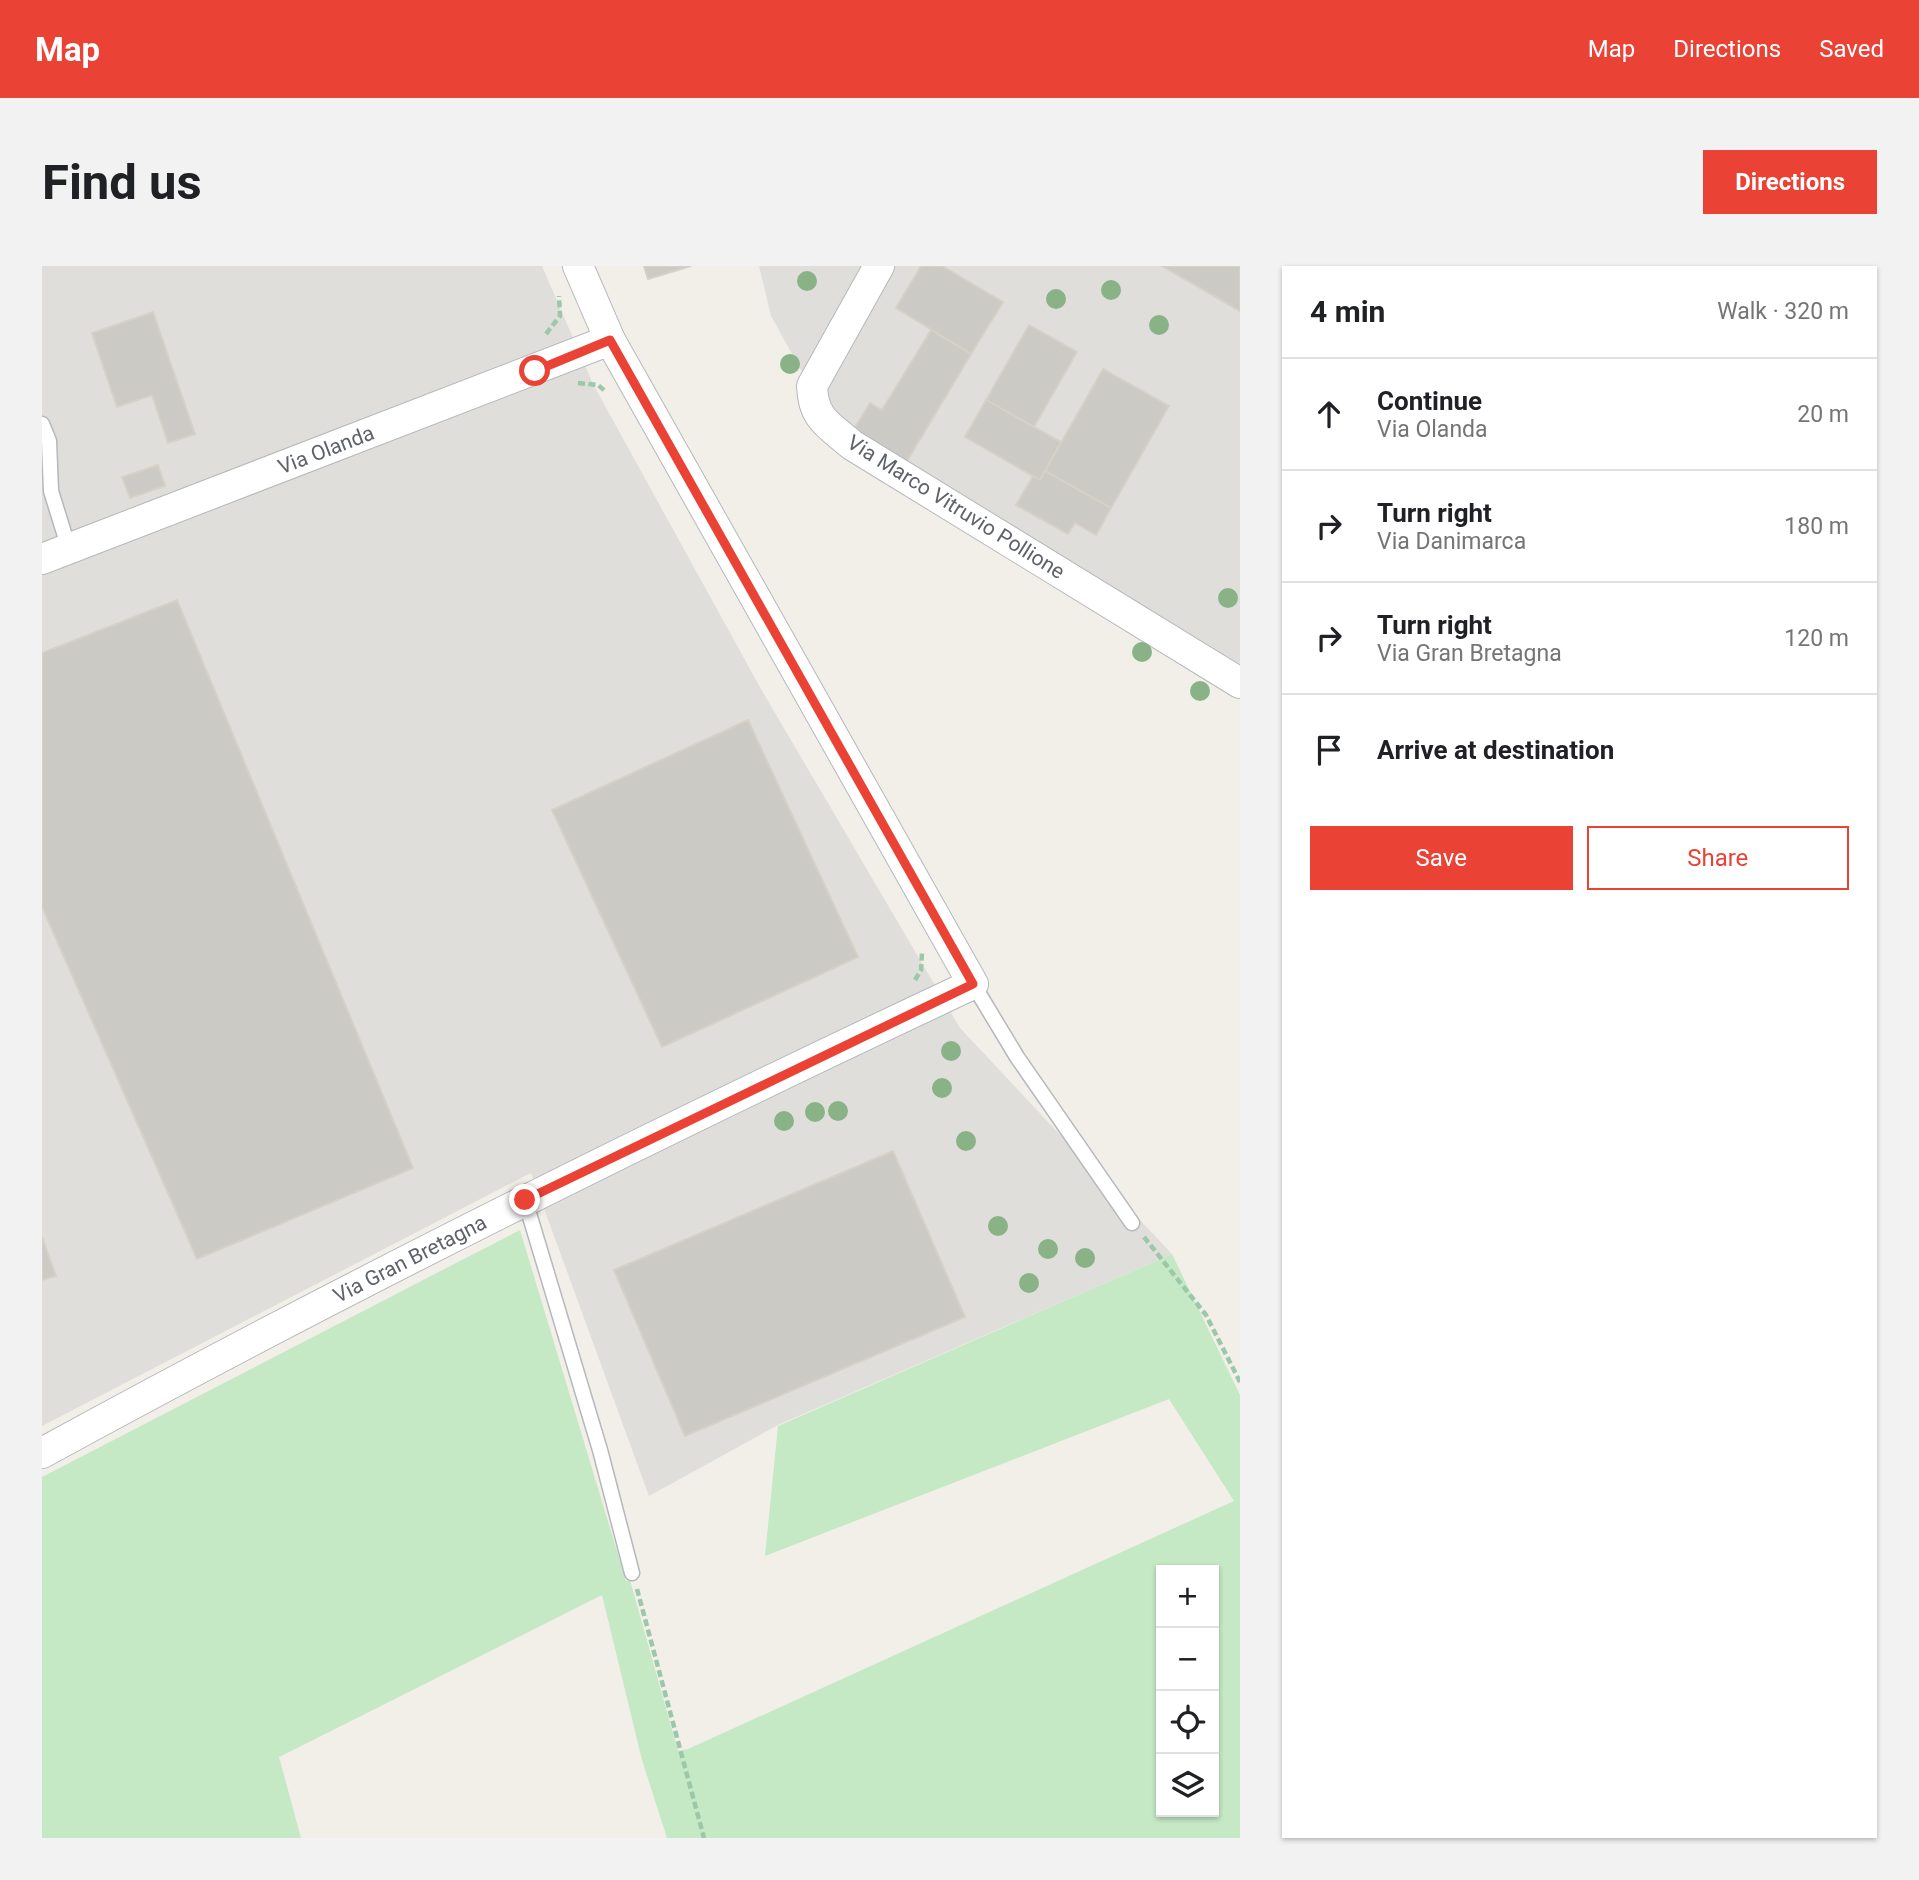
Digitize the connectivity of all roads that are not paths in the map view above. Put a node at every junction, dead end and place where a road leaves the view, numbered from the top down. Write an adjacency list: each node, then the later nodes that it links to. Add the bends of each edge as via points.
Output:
1 (578, 266): 3 (street)
2 (879, 266): 6 (street, Via Marco Vitruvio Pollione, via 812,386 813,403 822,419 852,445)
3 (610, 340): 5 (street, Via Olanda); 7 (street)
4 (42, 424): 5 (lane, via 49,441)
5 (56, 554)
6 (1240, 683)
7 (973, 984): 8 (street, Via Gran Bretagna); 9 (lane, via 1017,1058)
8 (525, 1200): 10 (street, Via Gran Bretagna); 11 (lane)
9 (1132, 1223)
10 (42, 1453)
11 (632, 1573)

